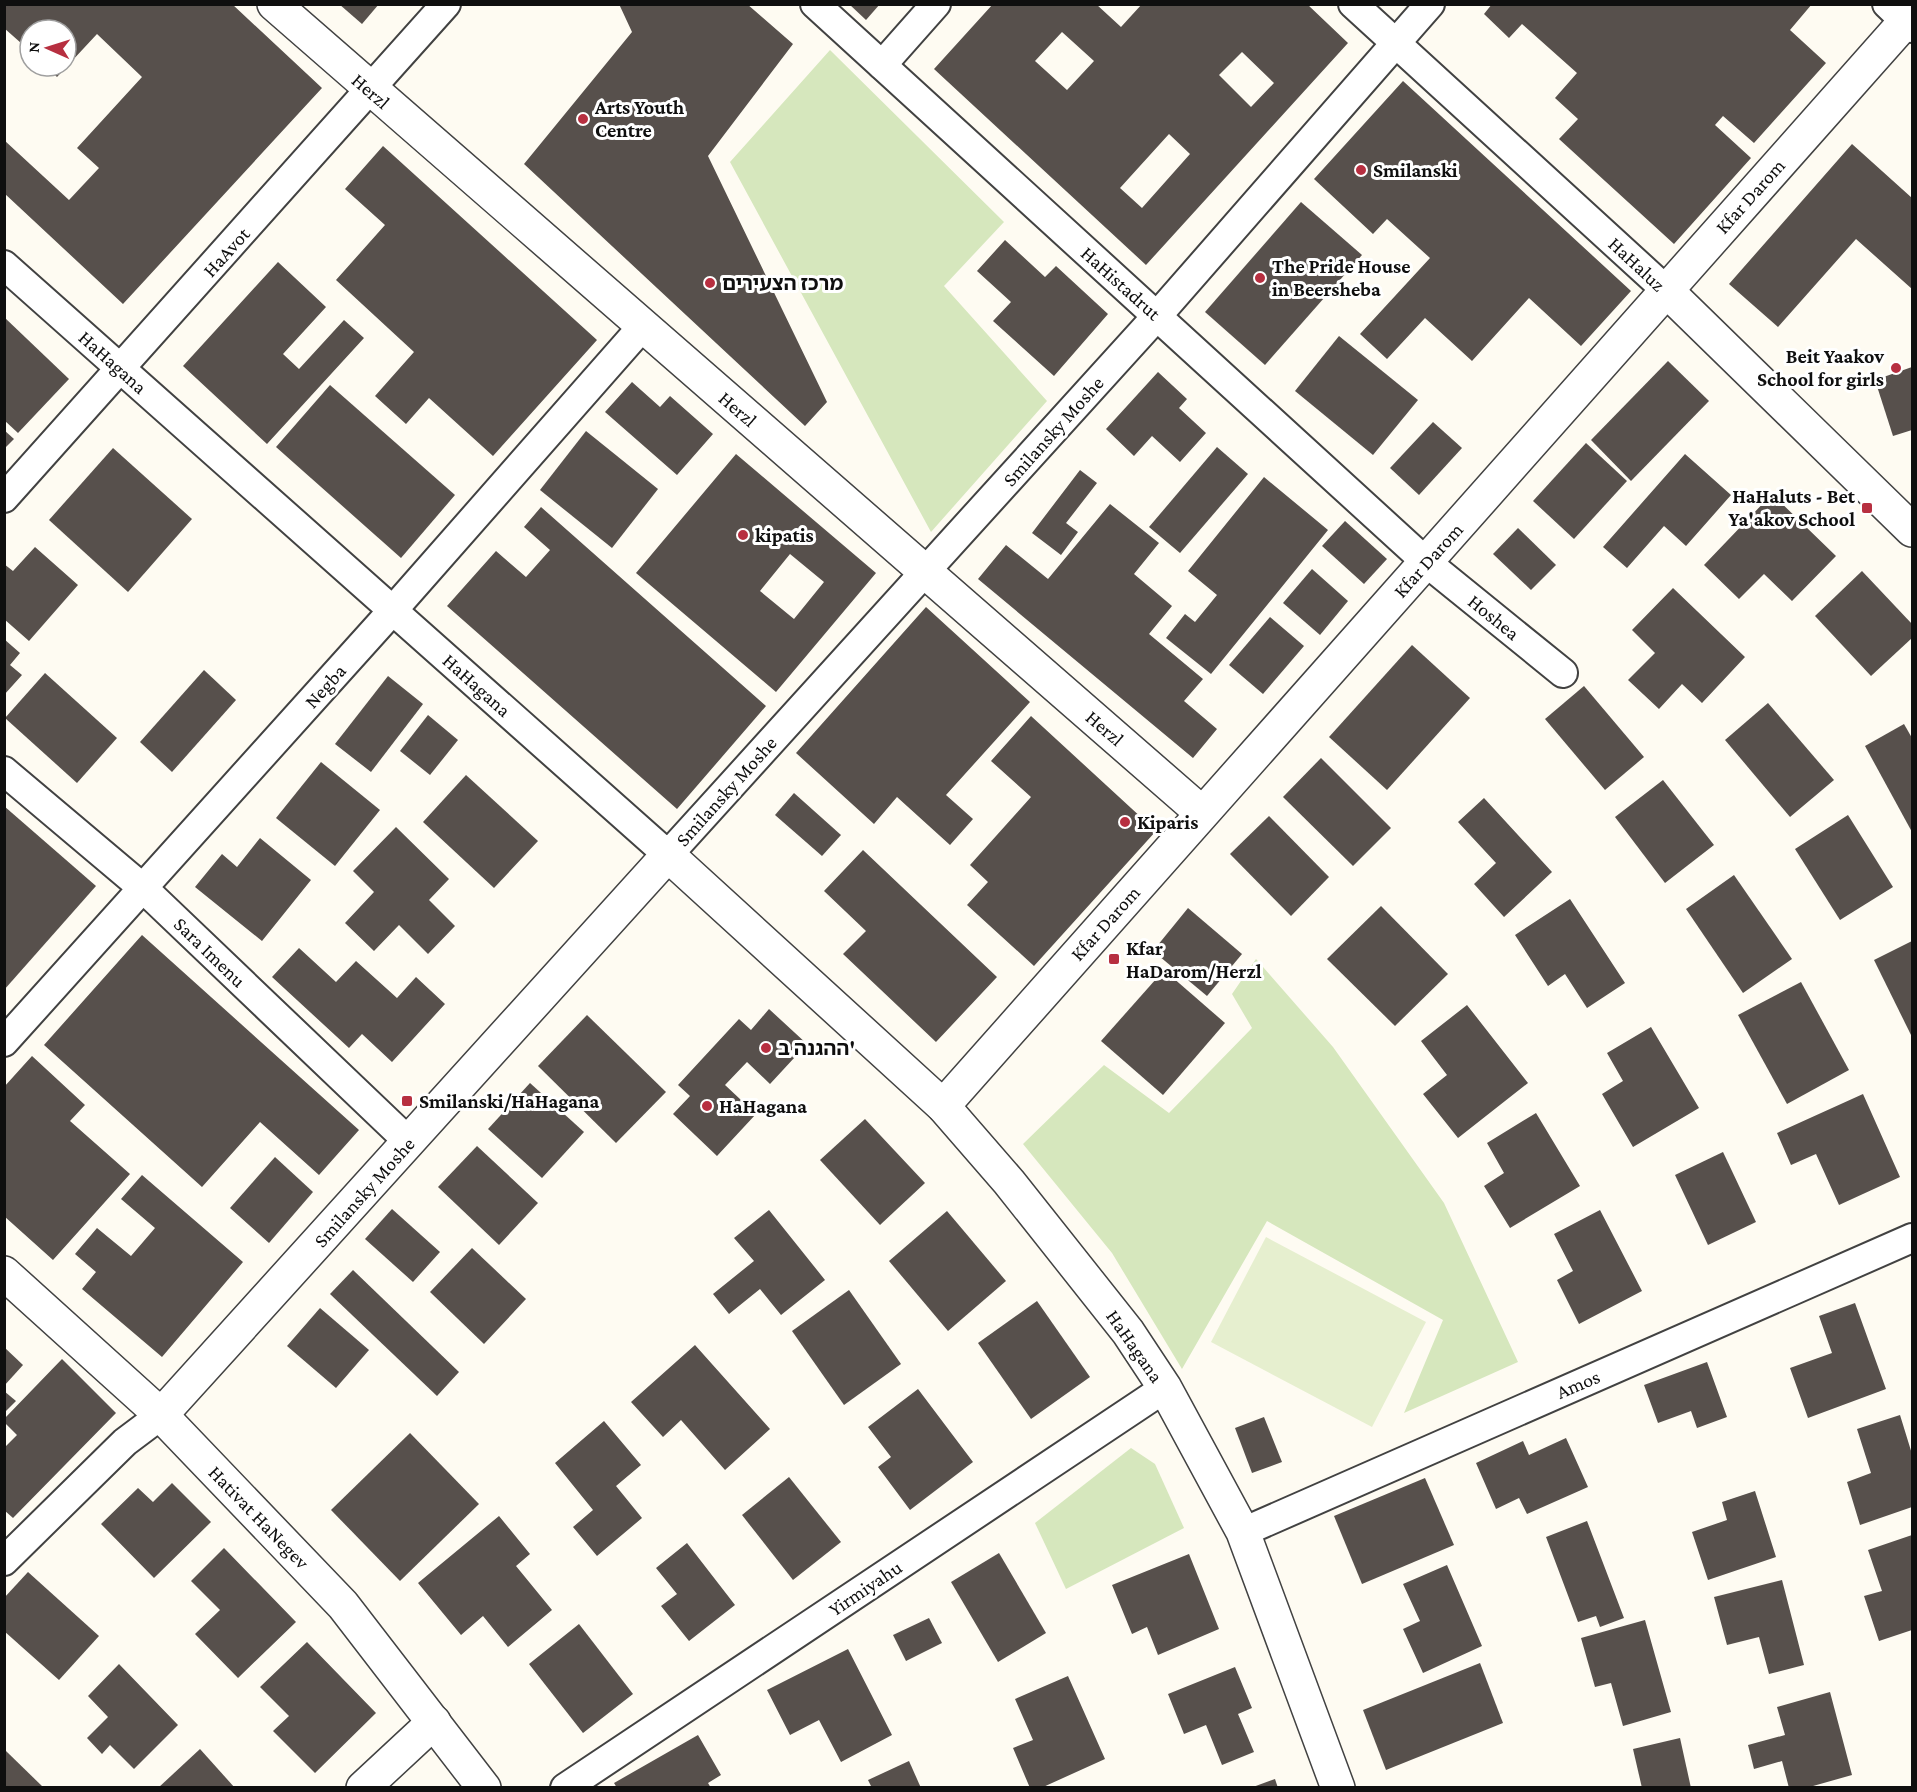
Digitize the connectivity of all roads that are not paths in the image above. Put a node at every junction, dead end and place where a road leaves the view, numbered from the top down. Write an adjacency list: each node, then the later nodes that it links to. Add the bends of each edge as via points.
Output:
1 (274, 4): 10 (street, Herzl)
2 (446, 4): 10 (street, HaAvot)
3 (815, 4): 9 (street, HaHistadrut)
4 (936, 4): 9 (street)
5 (1353, 4): 8 (street, HaHaluz)
6 (1430, 4): 8 (street, Smilansky Moshe)
7 (1904, 17): 12 (street, Kfar Darom)
8 (1396, 43): 12 (street, HaHaluz); 13 (street, Smilansky Moshe)
9 (882, 65): 13 (street, HaHistadrut)
10 (370, 90): 14 (street, Herzl); 15 (street, HaAvot)
11 (4, 265): 15 (street, HaHagana)
12 (1666, 291): 17 (street, HaHaluz); 18 (street, Kfar Darom)
13 (1157, 316): 18 (street, HaHistadrut); 19 (street, Smilansky Moshe)
14 (642, 327): 19 (street, Herzl); 20 (street, Negba)
15 (122, 369): 16 (street, HaAvot); 20 (street, HaHagana)
16 (4, 498)
17 (1912, 530)
18 (1426, 562): 21 (street, Hoshea); 23 (street, Kfar Darom)
19 (925, 572): 23 (street, Herzl); 24 (street, Smilansky Moshe)
20 (393, 610): 24 (street, HaHagana); 25 (street, Negba)
21 (1563, 673)
22 (4, 771): 25 (street, Sara Imenu)
23 (1202, 813): 27 (street, Kfar Darom)
24 (668, 855): 27 (street, HaHagana); 28 (street, Smilansky Moshe)
25 (144, 889): 26 (street, Negba); 28 (street, Sara Imenu)
26 (4, 1042)
27 (943, 1106): 31 (street, HaHagana, via 1087,1278)
28 (409, 1142): 32 (street, Smilansky Moshe)
29 (1912, 1238): 33 (street, Amos)
30 (4, 1273): 32 (street, Hativat HaNegev)
31 (1165, 1388): 33 (street, HaHagana); 38 (street, Yirmiyahu)
32 (161, 1415): 34 (street, Smilansky Moshe, via 125,1442); 35 (street, Hativat HaNegev, via 343,1605)
33 (1243, 1532): 39 (street, HaHagana)
34 (4, 1561)
35 (434, 1722): 36 (street); 37 (street, Hativat HaNegev)
36 (363, 1788)
37 (484, 1788)
38 (565, 1788)
39 (1338, 1788)

